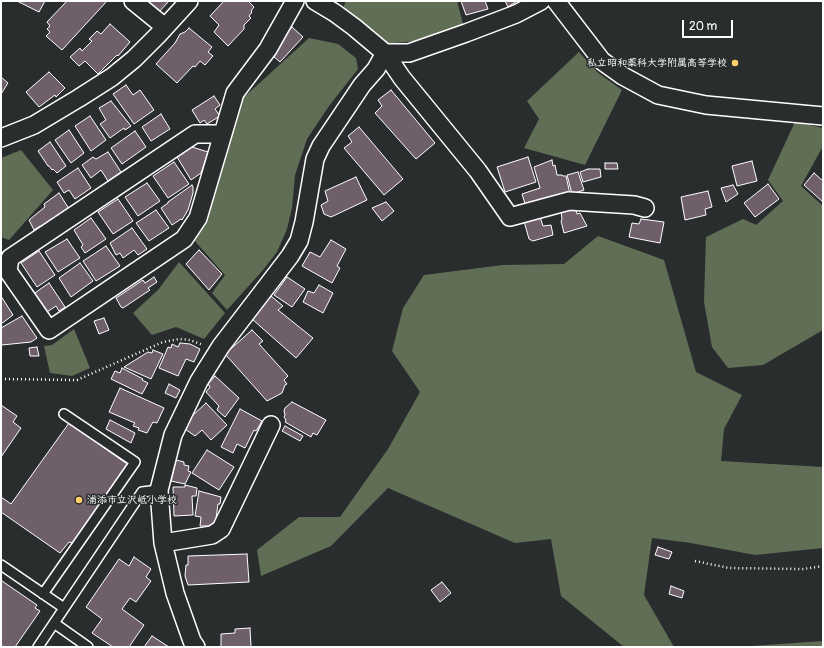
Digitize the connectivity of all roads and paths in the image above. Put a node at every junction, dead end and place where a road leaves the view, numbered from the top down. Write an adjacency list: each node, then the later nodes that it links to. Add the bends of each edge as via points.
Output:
1 (134, 1): 7 (street)
2 (189, 1): 7 (street)
3 (294, 1): 10 (street, via 268,49 235,93)
4 (315, 1): 8 (street, via 354,27)
5 (541, 1): 8 (street, via 509,16 409,53)
6 (556, 1): 9 (street, via 602,61 658,95 706,105)
7 (165, 27): 11 (street, via 134,59 112,76 34,125)
8 (385, 54): 12 (street, via 478,171 510,217 569,201); 13 (street, via 321,146 315,159 300,235 290,256)
9 (823, 116)
10 (223, 134): 10 (street, via 198,218 184,239 49,330 8,271 10,258 195,134)
11 (1, 138)
12 (645, 208)
13 (218, 351): 14 (path, via 190,340 179,339 163,342 77,380); 17 (street, via 199,381 173,434)
14 (1, 379)
15 (64, 414): 22 (lane, via 135,462)
16 (271, 425): 18 (street, via 221,529 212,535)
17 (159, 490): 18 (street); 23 (lane, via 142,492)
18 (163, 543): 27 (street, via 175,593)
19 (695, 561): 21 (path, via 728,568 803,569)
20 (1, 565): 22 (lane)
21 (823, 566)
22 (43, 594): 23 (lane)
23 (64, 608): 24 (lane)
24 (54, 623): 25 (lane); 26 (lane)
25 (38, 647)
26 (88, 647)
27 (196, 647)

